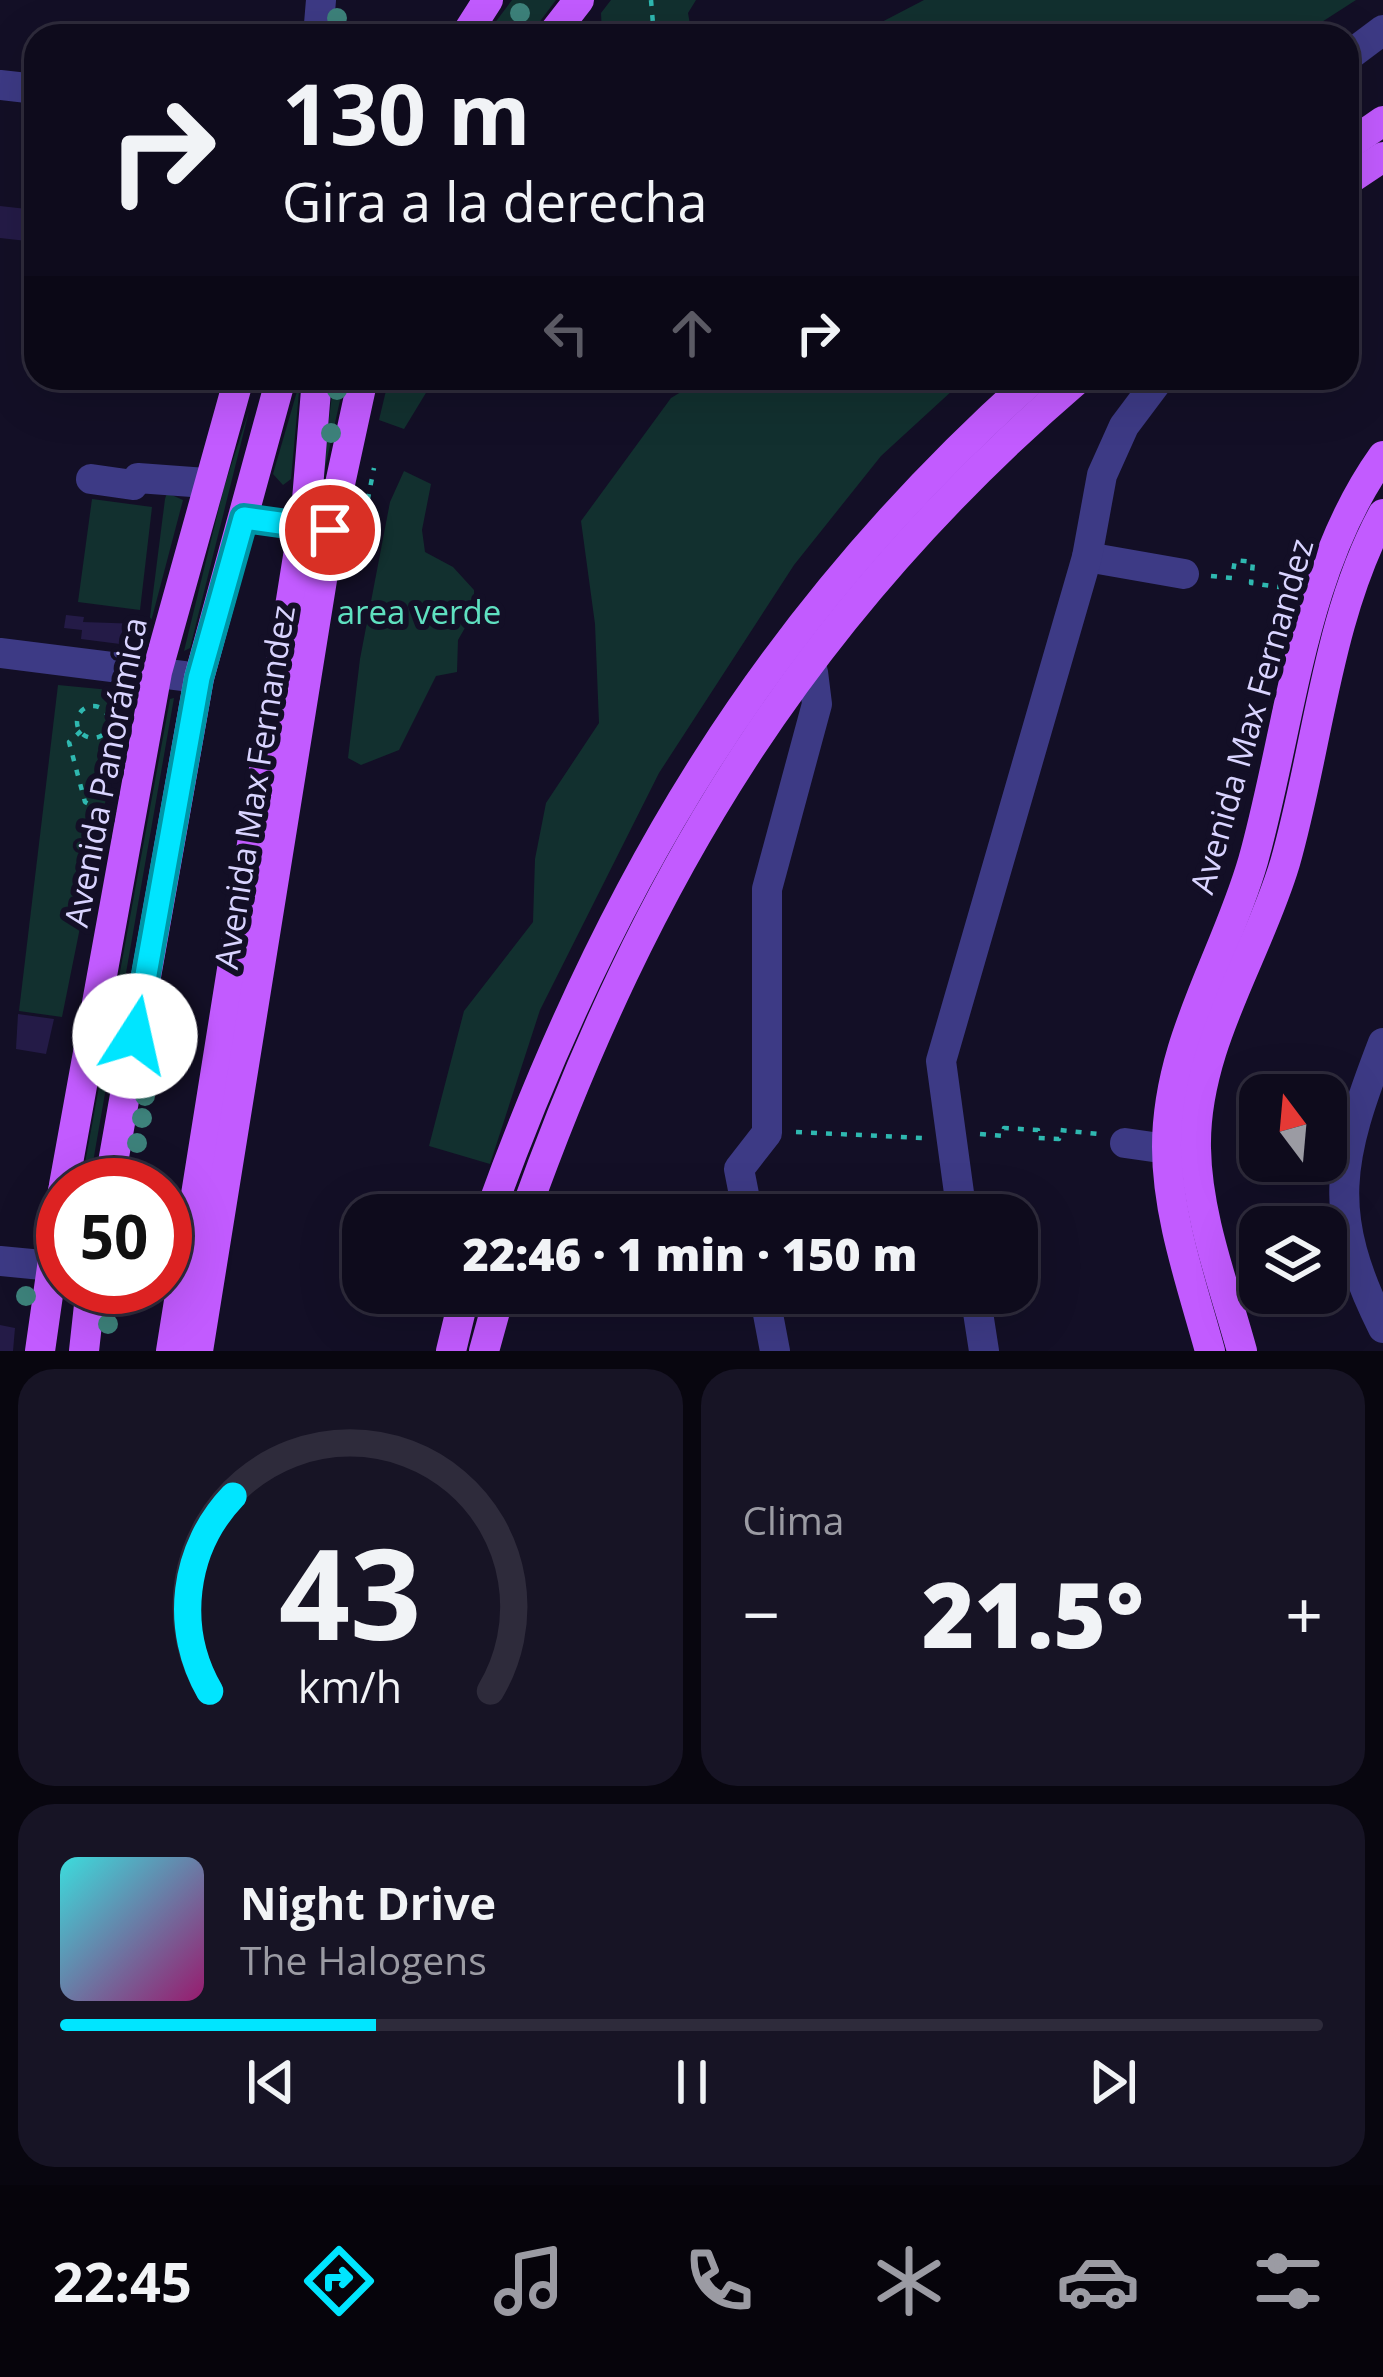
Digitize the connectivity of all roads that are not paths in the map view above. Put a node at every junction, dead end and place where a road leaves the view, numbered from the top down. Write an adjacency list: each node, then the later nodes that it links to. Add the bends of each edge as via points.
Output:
1 (579, 0): 2 (main road)
2 (560, 24)
3 (1383, 121): 4 (main road)
4 (1359, 158)
5 (235, 390): 14 (main road, Avenida Panorámica)
6 (277, 390): 16 (main road)
7 (317, 390): 17 (main road, Avenida Max Fernandez)
8 (359, 390): 17 (main road, Avenida Max Fernandez)
9 (1022, 390): 21 (main road, via 902,506)
10 (1066, 390): 21 (main road)
11 (1151, 390): 18 (street, via 1102,475)
12 (1383, 455): 24 (main road, Avenida Max Fernandez, via 1354,501 1317,596)
13 (92, 479): 14 (street)
14 (206, 484): 22 (main road, Avenida Panorámica)
15 (1383, 514): 24 (main road, Avenida Max Fernandez)
16 (244, 518): 17 (main road); 23 (main road)
17 (316, 529): 45 (main road, Avenida Max Fernandez); 46 (main road, Avenida Max Fernandez)
18 (1087, 556): 19 (street); 33 (street, via 941,1061)
19 (1184, 574)
20 (0, 653): 22 (street)
21 (797, 653): 30 (main road, via 718,738 603,938); 31 (main road, via 661,894 564,1103); 32 (street, via 817,704 767,890 767,1133 739,1169)
22 (157, 672): 23 (street); 28 (main road, Avenida Panorámica)
23 (199, 678): 29 (main road)
24 (1287, 790): 27 (main road, Avenida Max Fernandez, via 1177,1061)
25 (1383, 1043): 36 (street, via 1350,1130 1343,1183 1344,1232)
26 (1125, 1143): 27 (street)
27 (1181, 1149): 51 (main road, Avenida Max Fernandez, via 1174,1217); 52 (main road, Avenida Max Fernandez)
28 (68, 1158)
29 (114, 1158)
30 (497, 1194)
31 (532, 1194)
32 (744, 1194)
33 (959, 1194)
34 (0, 1261): 35 (street)
35 (36, 1265)
36 (1380, 1311)
37 (47, 1314): 43 (main road, Avenida Panorámica)
38 (88, 1314): 44 (main road)
39 (460, 1314): 47 (main road)
40 (494, 1314): 48 (main road)
41 (768, 1314): 49 (street)
42 (978, 1314): 50 (street)
43 (40, 1351)
44 (84, 1351)
45 (171, 1351)
46 (198, 1351)
47 (452, 1351)
48 (484, 1351)
49 (776, 1351)
50 (984, 1351)
51 (1210, 1351)
52 (1242, 1351)

